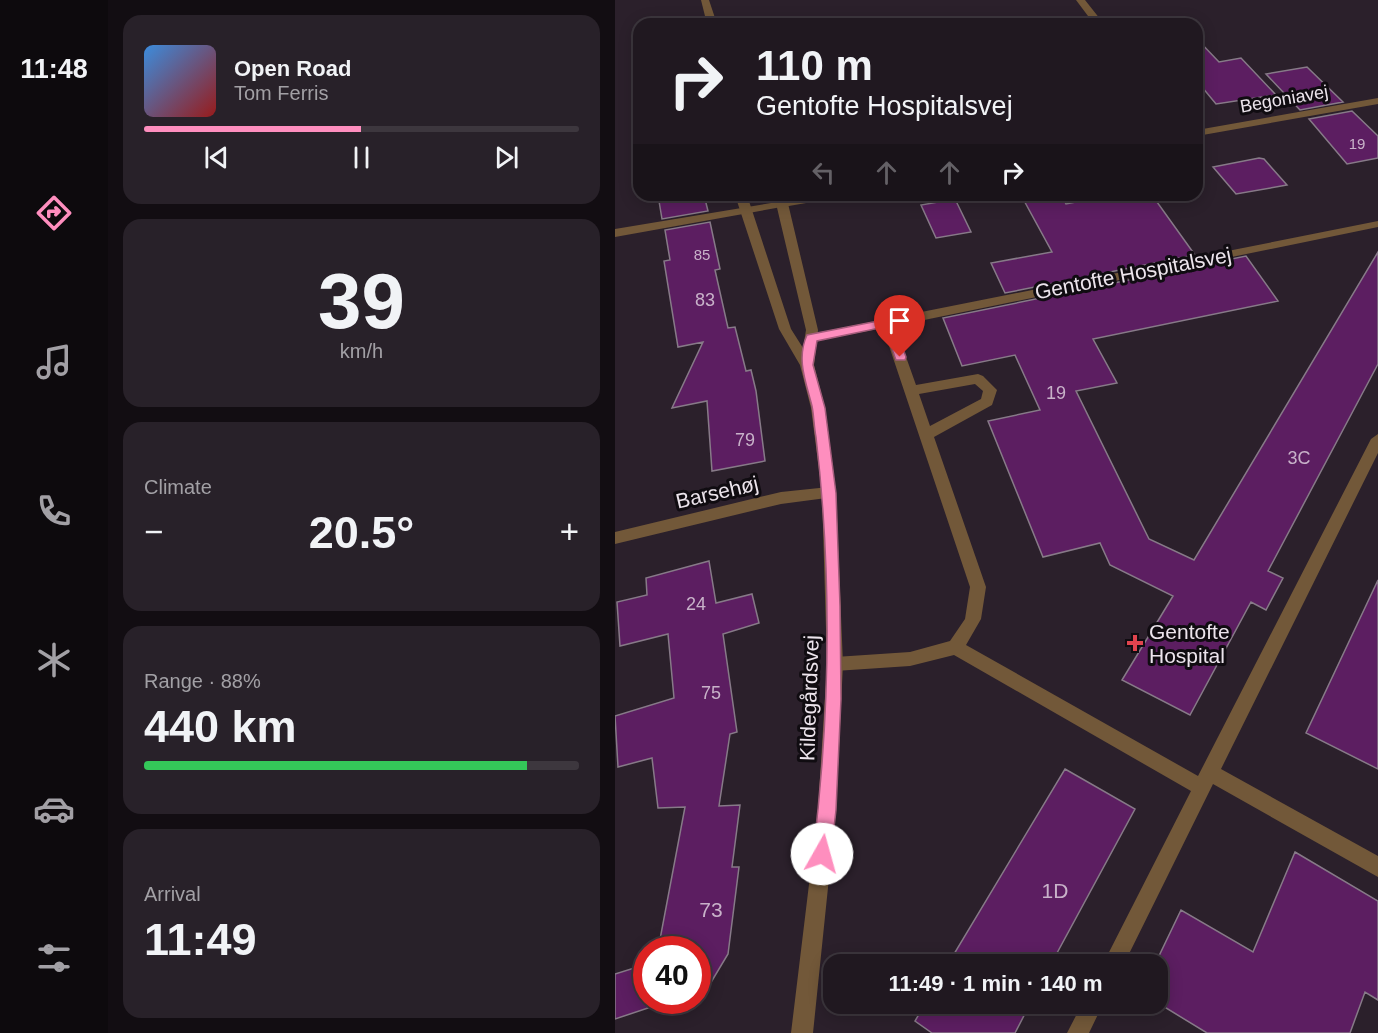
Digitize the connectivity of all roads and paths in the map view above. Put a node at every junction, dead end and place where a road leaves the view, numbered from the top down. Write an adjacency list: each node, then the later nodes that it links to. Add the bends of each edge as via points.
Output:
1 (705, 0): 3 (street)
2 (1080, 0): 4 (street)
3 (710, 18)
4 (1094, 18)
5 (1378, 101): 6 (street, Begoniavej)
6 (1203, 132)
7 (743, 201): 10 (street, Kildegårdsvej)
8 (778, 201): 10 (street)
9 (781, 201): 14 (street, Kildegårdsvej)
10 (746, 210): 12 (street); 15 (street, Kildegårdsvej, via 785,329)
11 (1378, 224): 13 (street, Gentofte Hospitalsvej)
12 (615, 233)
13 (888, 322): 14 (street, Gentofte Hospitalsvej); 16 (street)
14 (811, 338): 15 (street, Kildegårdsvej)
15 (807, 365): 19 (street, Kildegårdsvej, via 818,408)
16 (912, 391): 17 (street); 17 (street, via 978,380 990,390 987,402)
17 (927, 434): 21 (street, via 978,587 978,608)
18 (1378, 439): 23 (street)
19 (829, 493): 20 (street, Barsehøj, via 781,498); 22 (street, Kildegårdsvej)
20 (615, 538)
21 (955, 647): 22 (street, via 910,659); 23 (street)
22 (835, 664): 27 (street, Kildegårdsvej, via 827,810)
23 (1206, 780): 24 (street); 25 (street)
24 (1378, 867)
25 (1118, 954)
26 (1088, 1014): 28 (street)
27 (801, 1033)
28 (1078, 1033)

